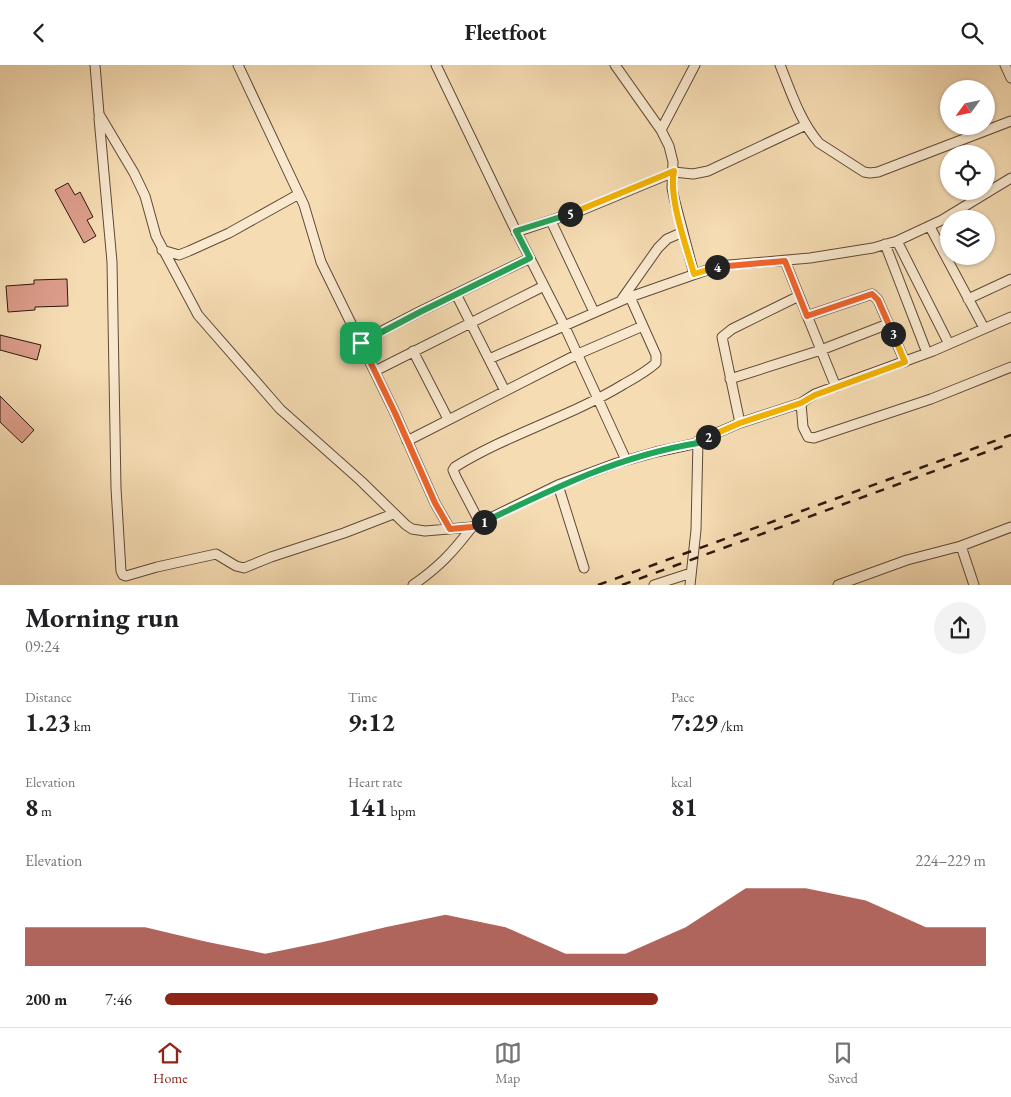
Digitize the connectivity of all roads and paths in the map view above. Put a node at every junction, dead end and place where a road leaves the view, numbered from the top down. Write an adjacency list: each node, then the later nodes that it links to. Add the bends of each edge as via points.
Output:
1 (95, 65): 9 (street)
2 (238, 65): 15 (street)
3 (437, 65): 18 (street)
4 (615, 65): 12 (street)
5 (695, 65): 12 (street)
6 (780, 65): 11 (street)
7 (1006, 65): 8 (street)
8 (1011, 78)
9 (99, 114): 22 (street, via 145,196); 61 (street, via 112,262 116,488 123,575 216,554 242,568)
10 (1011, 121): 11 (street, via 870,173 819,143)
11 (806, 125): 13 (street, via 708,171 693,174)
12 (661, 130): 13 (street, via 669,146)
13 (674, 171): 16 (street); 19 (street, via 672,187)
14 (1011, 177): 17 (street)
15 (299, 194): 22 (street, via 183,254); 40 (street, via 321,262)
16 (552, 221): 18 (street); 32 (street)
17 (930, 227): 20 (street); 31 (street)
18 (516, 231): 23 (street)
19 (683, 232): 25 (street); 30 (street, via 667,239 658,248)
20 (897, 241): 21 (street); 41 (street)
21 (885, 244): 24 (street); 44 (street)
22 (162, 250): 61 (street, via 198,315 239,363 280,409)
23 (530, 258): 27 (street); 28 (street)
24 (785, 261): 25 (street, via 729,265); 29 (street)
25 (694, 274): 30 (street)
26 (1011, 279): 31 (street)
27 (544, 286): 35 (street); 37 (street)
28 (456, 294): 35 (street); 40 (street)
29 (799, 297): 33 (street); 50 (street, via 722,337)
30 (626, 298): 32 (street); 38 (street)
31 (968, 299): 39 (street)
32 (594, 312): 37 (street)
33 (807, 316): 36 (street, via 872,294); 42 (street)
34 (1011, 317): 39 (street)
35 (471, 323): 43 (street); 46 (street)
36 (888, 324): 42 (street); 47 (street)
37 (564, 325): 45 (street); 46 (street)
38 (643, 326): 45 (street); 53 (street, via 656,355 656,363)
39 (984, 329): 41 (street)
40 (361, 343): 49 (street)
41 (949, 344): 44 (street)
42 (821, 350): 50 (street); 51 (street)
43 (413, 351): 49 (street); 55 (street)
44 (927, 353): 47 (street)
45 (578, 354): 52 (street); 53 (street)
46 (489, 359): 52 (street)
47 (905, 362): 51 (street)
48 (1011, 367): 54 (street, via 931,399 814,438 808,437 803,427)
49 (375, 371): 57 (street)
50 (730, 379): 56 (street)
51 (836, 387): 54 (street)
52 (505, 391): 55 (street)
53 (599, 399): 59 (street); 62 (street, via 455,467)
54 (801, 403): 56 (street)
55 (448, 419): 57 (street)
56 (740, 423): 58 (street)
57 (407, 441): 64 (street)
58 (698, 443): 59 (street); 67 (street)
59 (626, 460): 60 (street)
60 (558, 485): 62 (street); 66 (street)
61 (393, 514): 64 (street, via 412,529)
62 (476, 525): 64 (street); 68 (street, via 438,567)
63 (1011, 527): 65 (street)
64 (450, 529)
65 (960, 546): 71 (street); 72 (street)
66 (584, 568)
67 (692, 573): 69 (street); 70 (street)
68 (413, 585)
69 (654, 585)
70 (690, 585)
71 (838, 585)
72 (974, 585)

